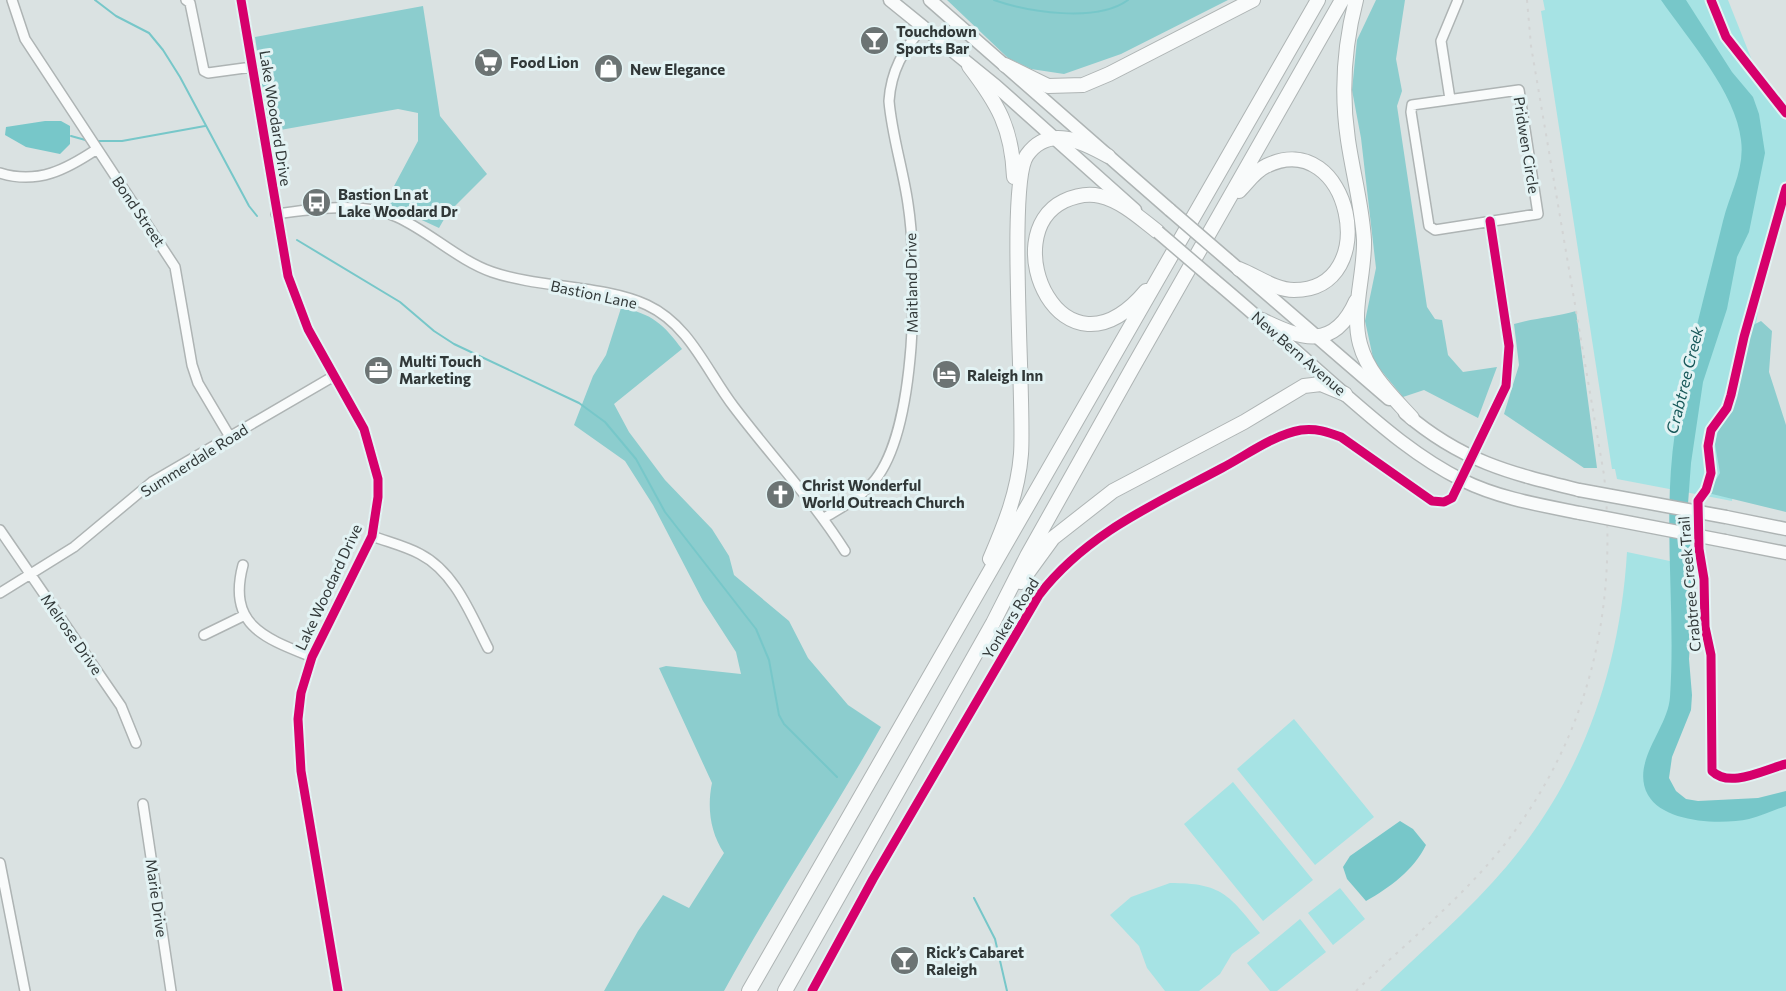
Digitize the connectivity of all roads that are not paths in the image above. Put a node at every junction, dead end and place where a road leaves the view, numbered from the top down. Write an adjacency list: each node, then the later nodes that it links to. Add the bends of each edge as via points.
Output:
1 (12, 0): 17 (street, Bond Street, via 25,39)
2 (186, 0): 14 (street, via 190,3 204,71)
3 (241, 0): 14 (street, Lake Woodard Drive)
4 (890, 0): 11 (main road, New Bern Avenue)
5 (930, 0): 12 (main road, New Bern Avenue)
6 (1253, 0): 12 (highway, via 1083,85 1048,86)
7 (1318, 0): 26 (highway)
8 (1342, 0): 20 (highway)
9 (1356, 0): 27 (highway, via 1345,60 1344,100 1363,228)
10 (1458, 0): 15 (street, via 1441,41)
11 (923, 27): 13 (main road, New Bern Avenue); 36 (street, Maitland Drive, via 899,58 889,93 890,119 909,206 911,253 912,355 898,431 877,478 861,494)
12 (1005, 64): 18 (main road, New Bern Avenue)
13 (969, 66): 16 (main road, New Bern Avenue); 23 (highway, via 994,100 1007,128 1013,153)
14 (252, 67): 21 (street, Lake Woodard Drive)
15 (1450, 99): 22 (street, Pridwen Circle, via 1412,105 1429,226 1435,230); 22 (street, Pridwen Circle, via 1519,90 1538,214)
16 (1055, 138): 18 (highway, via 1080,140); 23 (highway, via 1037,145 1023,161); 24 (main road, New Bern Avenue)
17 (97, 149): 19 (street, via 66,170 50,174); 33 (street, Bond Street, via 175,267 192,365 198,383)
18 (1108, 156): 25 (main road, New Bern Avenue, bridge)
19 (0, 173)
20 (1224, 208): 25 (highway, via 1259,171 1290,160 1314,165 1326,174 1336,186 1346,217 1348,244 1343,259 1333,274 1319,284 1286,289); 47 (highway)
21 (276, 214): 30 (street, Lake Woodard Drive, via 294,295); 36 (street, Bastion Lane, via 369,209 388,214 490,271 632,300 658,311 681,330 735,408)
22 (1490, 221): 34 (street, Yonkers Road, via 1509,365 1506,386)
23 (1018, 227): 45 (highway, via 1021,458 1011,510)
24 (1158, 232): 26 (highway, via 1130,210 1106,198 1072,198 1047,214 1039,231 1039,279 1060,314 1074,322 1098,324 1126,312); 28 (main road, New Bern Avenue, bridge)
25 (1234, 264): 29 (main road, New Bern Avenue)
26 (1166, 267): 45 (highway)
27 (1361, 290): 29 (highway, via 1346,321); 32 (highway, via 1357,322 1363,351 1375,375)
28 (1262, 320): 29 (highway, via 1298,336); 31 (main road, New Bern Avenue)
29 (1318, 337): 32 (main road, New Bern Avenue)
30 (334, 376): 33 (street, Summerdale Road); 39 (street, Lake Woodard Drive, via 364,429 375,462 378,497)
31 (1345, 394): 35 (main road, New Bern Avenue, via 1407,446); 47 (highway, via 1321,384 1304,386 1253,418 1113,491 1053,538)
32 (1412, 418): 34 (main road, New Bern Avenue)
33 (230, 437): 43 (street, Summerdale Road, via 152,482 74,547)
34 (1472, 458): 35 (street, Yonkers Road); 37 (main road, New Bern Avenue, bridge, via 1514,474 1579,490)
35 (1463, 481): 41 (main road, New Bern Avenue, bridge, via 1529,502); 59 (street, Yonkers Road, via 1452,498 1436,502 1341,437 1326,431 1301,430 1123,521 1093,541 1039,595)
36 (824, 518): 40 (street, Bastion Lane)
37 (1786, 529)
38 (0, 530): 43 (street, Melrose Drive)
39 (372, 536): 49 (street, via 418,552 435,564 459,592); 50 (street, Lake Woodard Drive)
40 (845, 551)
41 (1786, 553)
42 (243, 565): 46 (street, via 239,588)
43 (32, 575): 44 (street, Summerdale Road); 51 (street, Melrose Drive, via 121,706)
44 (0, 593)
45 (975, 601): 57 (highway)
46 (243, 616): 48 (street); 50 (street, via 268,640)
47 (993, 623): 58 (highway)
48 (204, 635)
49 (488, 648)
50 (312, 657): 56 (street, Lake Woodard Drive, via 299,706 298,747)
51 (136, 743)
52 (143, 804): 55 (street, Marie Drive)
53 (0, 863): 54 (street)
54 (25, 991)
55 (171, 991)
56 (338, 991)
57 (749, 991)
58 (785, 991)
59 (812, 991)

